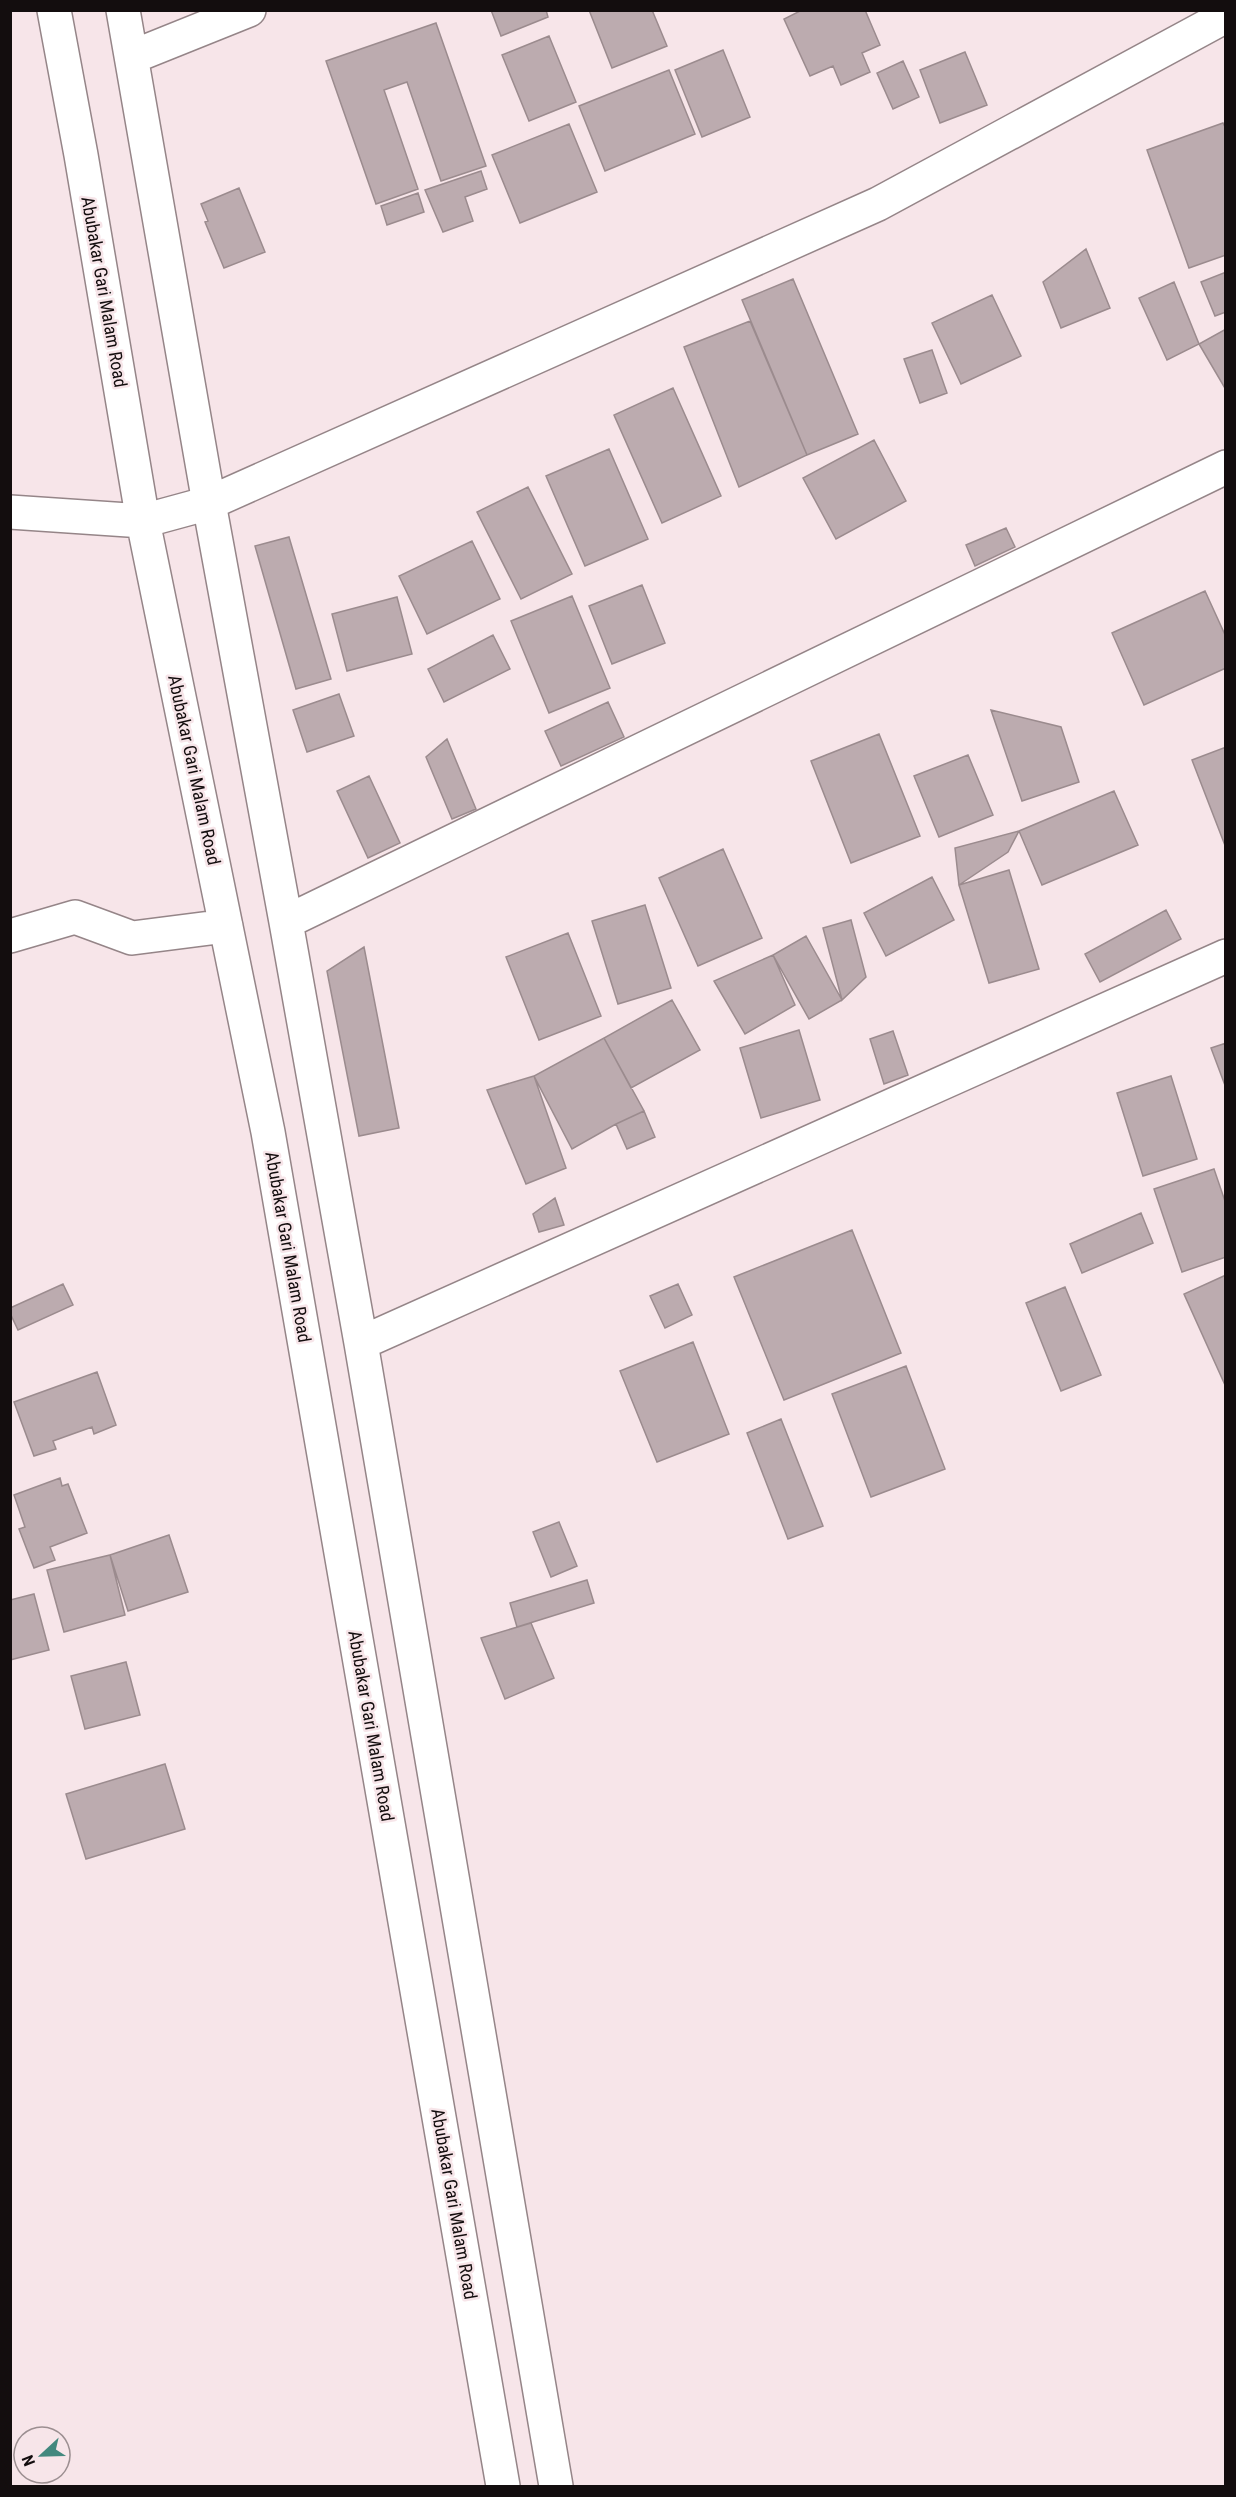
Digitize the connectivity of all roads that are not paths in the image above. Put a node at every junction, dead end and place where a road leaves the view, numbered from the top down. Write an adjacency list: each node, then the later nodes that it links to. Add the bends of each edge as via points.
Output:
1 (54, 10): 9 (street, Abubakar Gari Malam Road)
2 (123, 10): 5 (street)
3 (249, 10): 5 (street)
4 (1226, 16): 7 (street, via 878,204)
5 (132, 57): 7 (street)
6 (1226, 467): 10 (street)
7 (209, 503): 9 (street); 10 (street)
8 (10, 512): 9 (street)
9 (144, 521): 11 (street, Abubakar Gari Malam Road)
10 (286, 922): 14 (street)
11 (226, 926): 12 (street, via 132,938 75,917); 15 (street, Abubakar Gari Malam Road, via 272,1156)
12 (10, 936)
13 (1226, 956): 14 (street)
14 (361, 1342): 16 (street)
15 (503, 2487)
16 (556, 2487)

